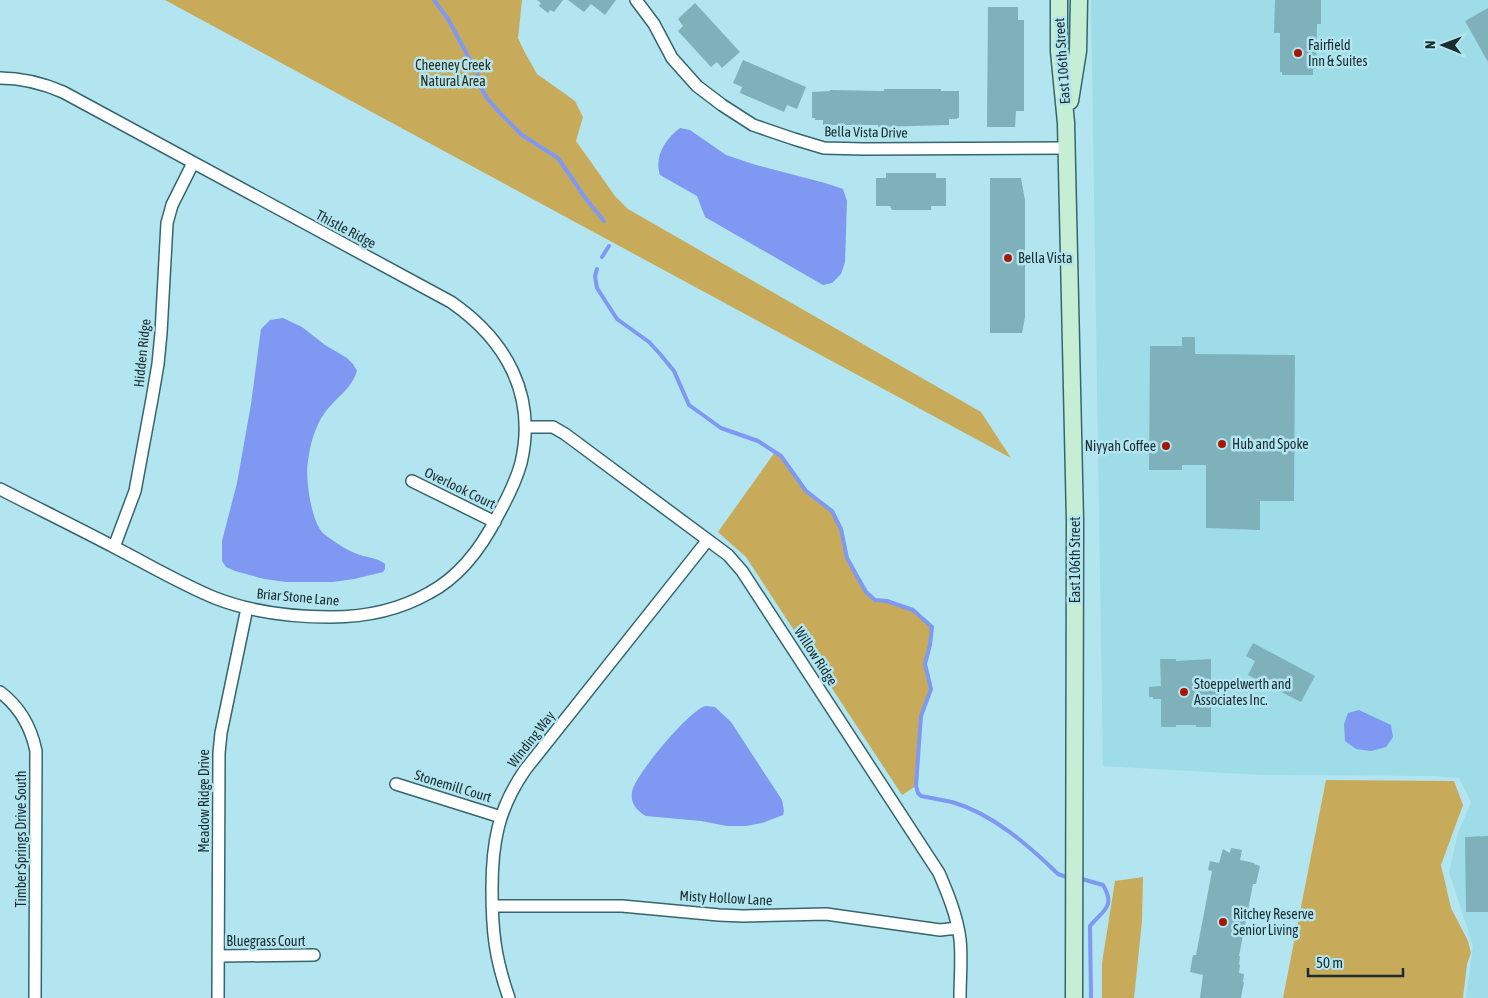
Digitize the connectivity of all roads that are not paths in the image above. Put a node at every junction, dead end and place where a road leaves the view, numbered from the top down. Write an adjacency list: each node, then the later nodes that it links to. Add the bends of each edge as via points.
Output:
1 (636, 0): 6 (street, Bella Vista Drive, via 654,24 672,58 697,86 753,125 824,148)
2 (1059, 0): 5 (main road, East 106th Street)
3 (1079, 0): 5 (main road, East 106th Street, via 1078,51)
4 (0, 78): 7 (street, Thistle Ridge, via 25,79 63,92)
5 (1066, 123): 6 (main road, East 106th Street)
6 (1066, 148): 26 (main road, East 106th Street, via 1075,521)
7 (193, 163): 8 (street, Thistle Ridge, via 451,302 470,316 507,360 522,402); 13 (street, Hidden Ridge, via 172,205 167,223 158,364 136,491)
8 (525, 428): 11 (street, Thistle Ridge, via 518,470); 12 (street, Willow Ridge, via 553,428 565,434)
9 (412, 481): 11 (street, Overlook Court)
10 (0, 489): 13 (street, Briar Stone Lane)
11 (495, 522): 14 (street, Briar Stone Lane, via 480,548 448,580 430,593 398,607 334,617)
12 (707, 541): 17 (street, Winding Way, via 524,770 508,796); 19 (street, Willow Ridge, via 728,555 742,571 906,822 939,873)
13 (114, 547): 14 (street, Briar Stone Lane, via 203,593)
14 (247, 608): 21 (street, Meadow Ridge Drive, via 219,753)
15 (0, 692): 22 (street, Timber Springs Drive South, via 26,722 36,751)
16 (396, 784): 17 (street, Stonemill Court)
17 (501, 817): 18 (street, Winding Way, via 492,857)
18 (492, 906): 19 (street, Misty Hollow Lane, via 630,906 735,916 826,914 940,930); 24 (street, Winding Way, via 494,948)
19 (958, 928): 25 (street, Willow Ridge)
20 (314, 955): 21 (street, Bluegrass Court)
21 (219, 956): 23 (street, Meadow Ridge Drive)
22 (35, 998)
23 (218, 998)
24 (509, 998)
25 (960, 998)
26 (1074, 998)

